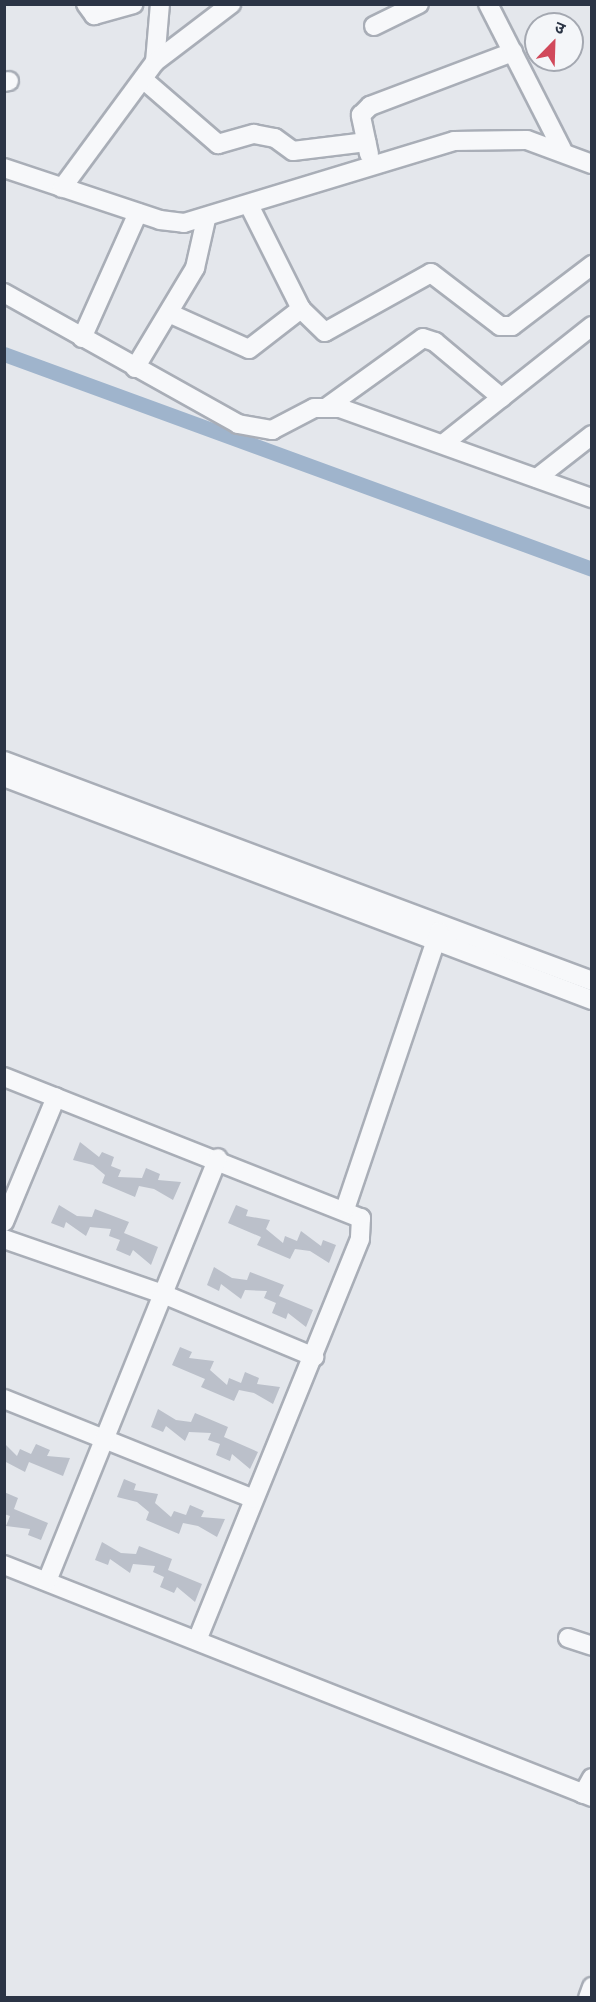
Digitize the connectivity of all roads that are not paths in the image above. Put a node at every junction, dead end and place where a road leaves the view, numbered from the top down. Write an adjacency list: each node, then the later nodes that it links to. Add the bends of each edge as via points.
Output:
1 (86, 4): 2 (street, via 94,15)
2 (134, 4)
3 (160, 4): 9 (street)
4 (231, 4): 9 (street)
5 (419, 4): 7 (street)
6 (488, 4): 8 (street)
7 (374, 27)
8 (513, 52): 11 (street, via 370,106 361,115); 12 (street)
9 (155, 62): 10 (street)
10 (144, 80): 11 (street, via 218,144 254,134 275,138 293,151); 16 (street)
11 (366, 142): 14 (street)
12 (562, 149): 13 (street); 14 (street, via 527,140 454,141)
13 (591, 164)
14 (372, 165): 17 (street)
15 (4, 168): 16 (street)
16 (62, 189): 18 (street)
17 (249, 205): 19 (street); 22 (street)
18 (138, 213): 19 (street, via 184,223); 25 (street)
19 (206, 219): 23 (street, via 195,268)
20 (591, 266): 22 (street, via 512,326 500,326 431,273 325,332)
21 (4, 293): 25 (street)
22 (301, 309): 23 (street, via 249,349)
23 (171, 314): 26 (street)
24 (591, 326): 27 (street)
25 (82, 338): 26 (street)
26 (135, 368): 28 (street, via 261,431 283,428 314,408)
27 (502, 398): 28 (street, via 435,342 423,338); 30 (street)
28 (327, 407): 30 (street)
29 (591, 435): 31 (street)
30 (443, 444): 31 (street)
31 (537, 478): 32 (street)
32 (589, 494)
33 (4, 761): 35 (street)
34 (4, 777): 36 (street)
35 (441, 923): 36 (street); 37 (street)
36 (436, 941): 38 (street); 42 (street)
37 (591, 981)
38 (591, 1000)
39 (4, 1077): 40 (street)
40 (56, 1097): 41 (street); 43 (street)
41 (218, 1158): 42 (street); 45 (street)
42 (345, 1209): 46 (street, via 361,1218 363,1227)
43 (4, 1222)
44 (4, 1239): 45 (street)
45 (163, 1294): 46 (street); 48 (street)
46 (314, 1357): 49 (street)
47 (4, 1399): 48 (street)
48 (105, 1437): 49 (street); 51 (street)
49 (254, 1499): 53 (street)
50 (4, 1564): 51 (street)
51 (47, 1581): 53 (street)
52 (568, 1638): 54 (street)
53 (197, 1640): 55 (street)
54 (591, 1646)
55 (589, 1789)
56 (591, 1987): 57 (street)
57 (588, 1998)

